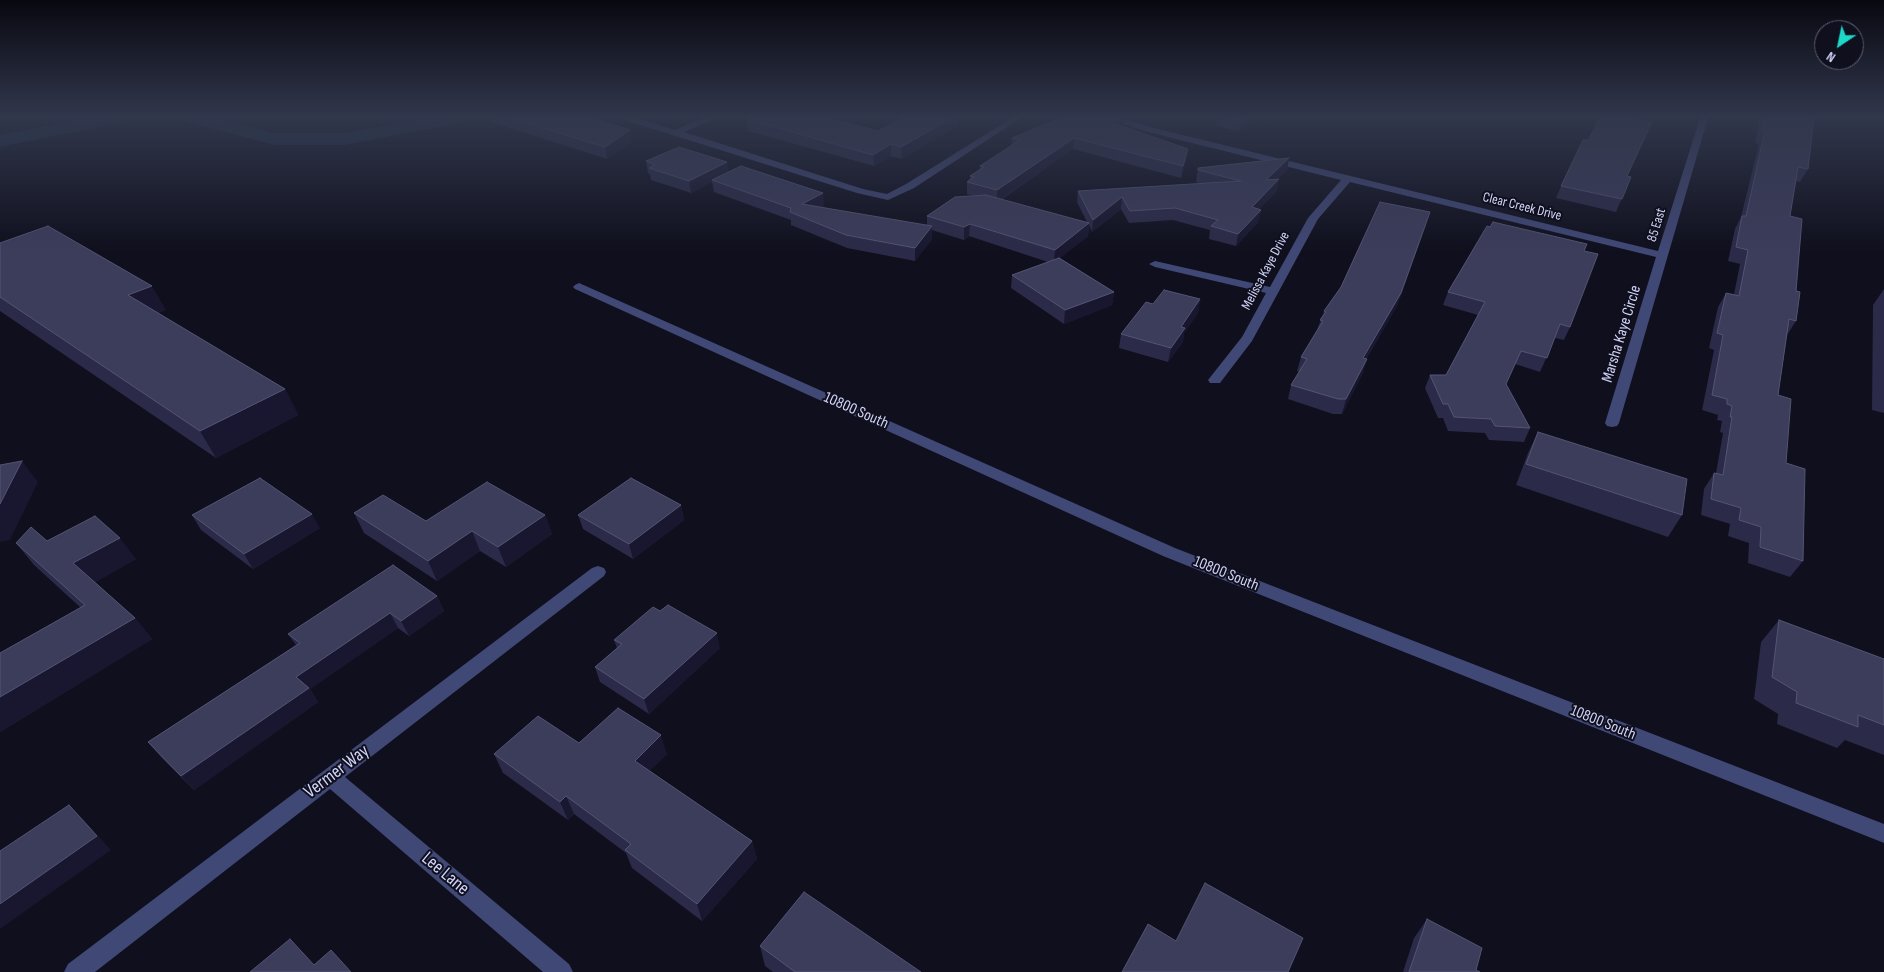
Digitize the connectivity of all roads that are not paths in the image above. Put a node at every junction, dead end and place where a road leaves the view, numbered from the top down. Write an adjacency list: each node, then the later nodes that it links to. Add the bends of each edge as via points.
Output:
1 (774, 163): 2 (street, via 888,197)
2 (946, 163)
3 (1288, 163): 5 (street, Clear Creek Drive)
4 (1690, 163): 6 (street, 85 East)
5 (1348, 178): 6 (street, Clear Creek Drive); 9 (street, Melissa Kaye Drive, via 1313,218)
6 (1662, 255): 11 (street, Marsha Kaye Circle)
7 (1155, 264): 9 (street)
8 (579, 288): 14 (street, 10800 South, via 1169,552)
9 (1273, 292): 10 (street, Melissa Kaye Drive, via 1248,338)
10 (1215, 380)
11 (1612, 423)
12 (598, 572): 13 (street, Vermer Way)
13 (330, 777): 15 (street, Vermer Way); 16 (street, Lee Lane)
14 (1884, 834)
15 (76, 972)
16 (561, 972)

